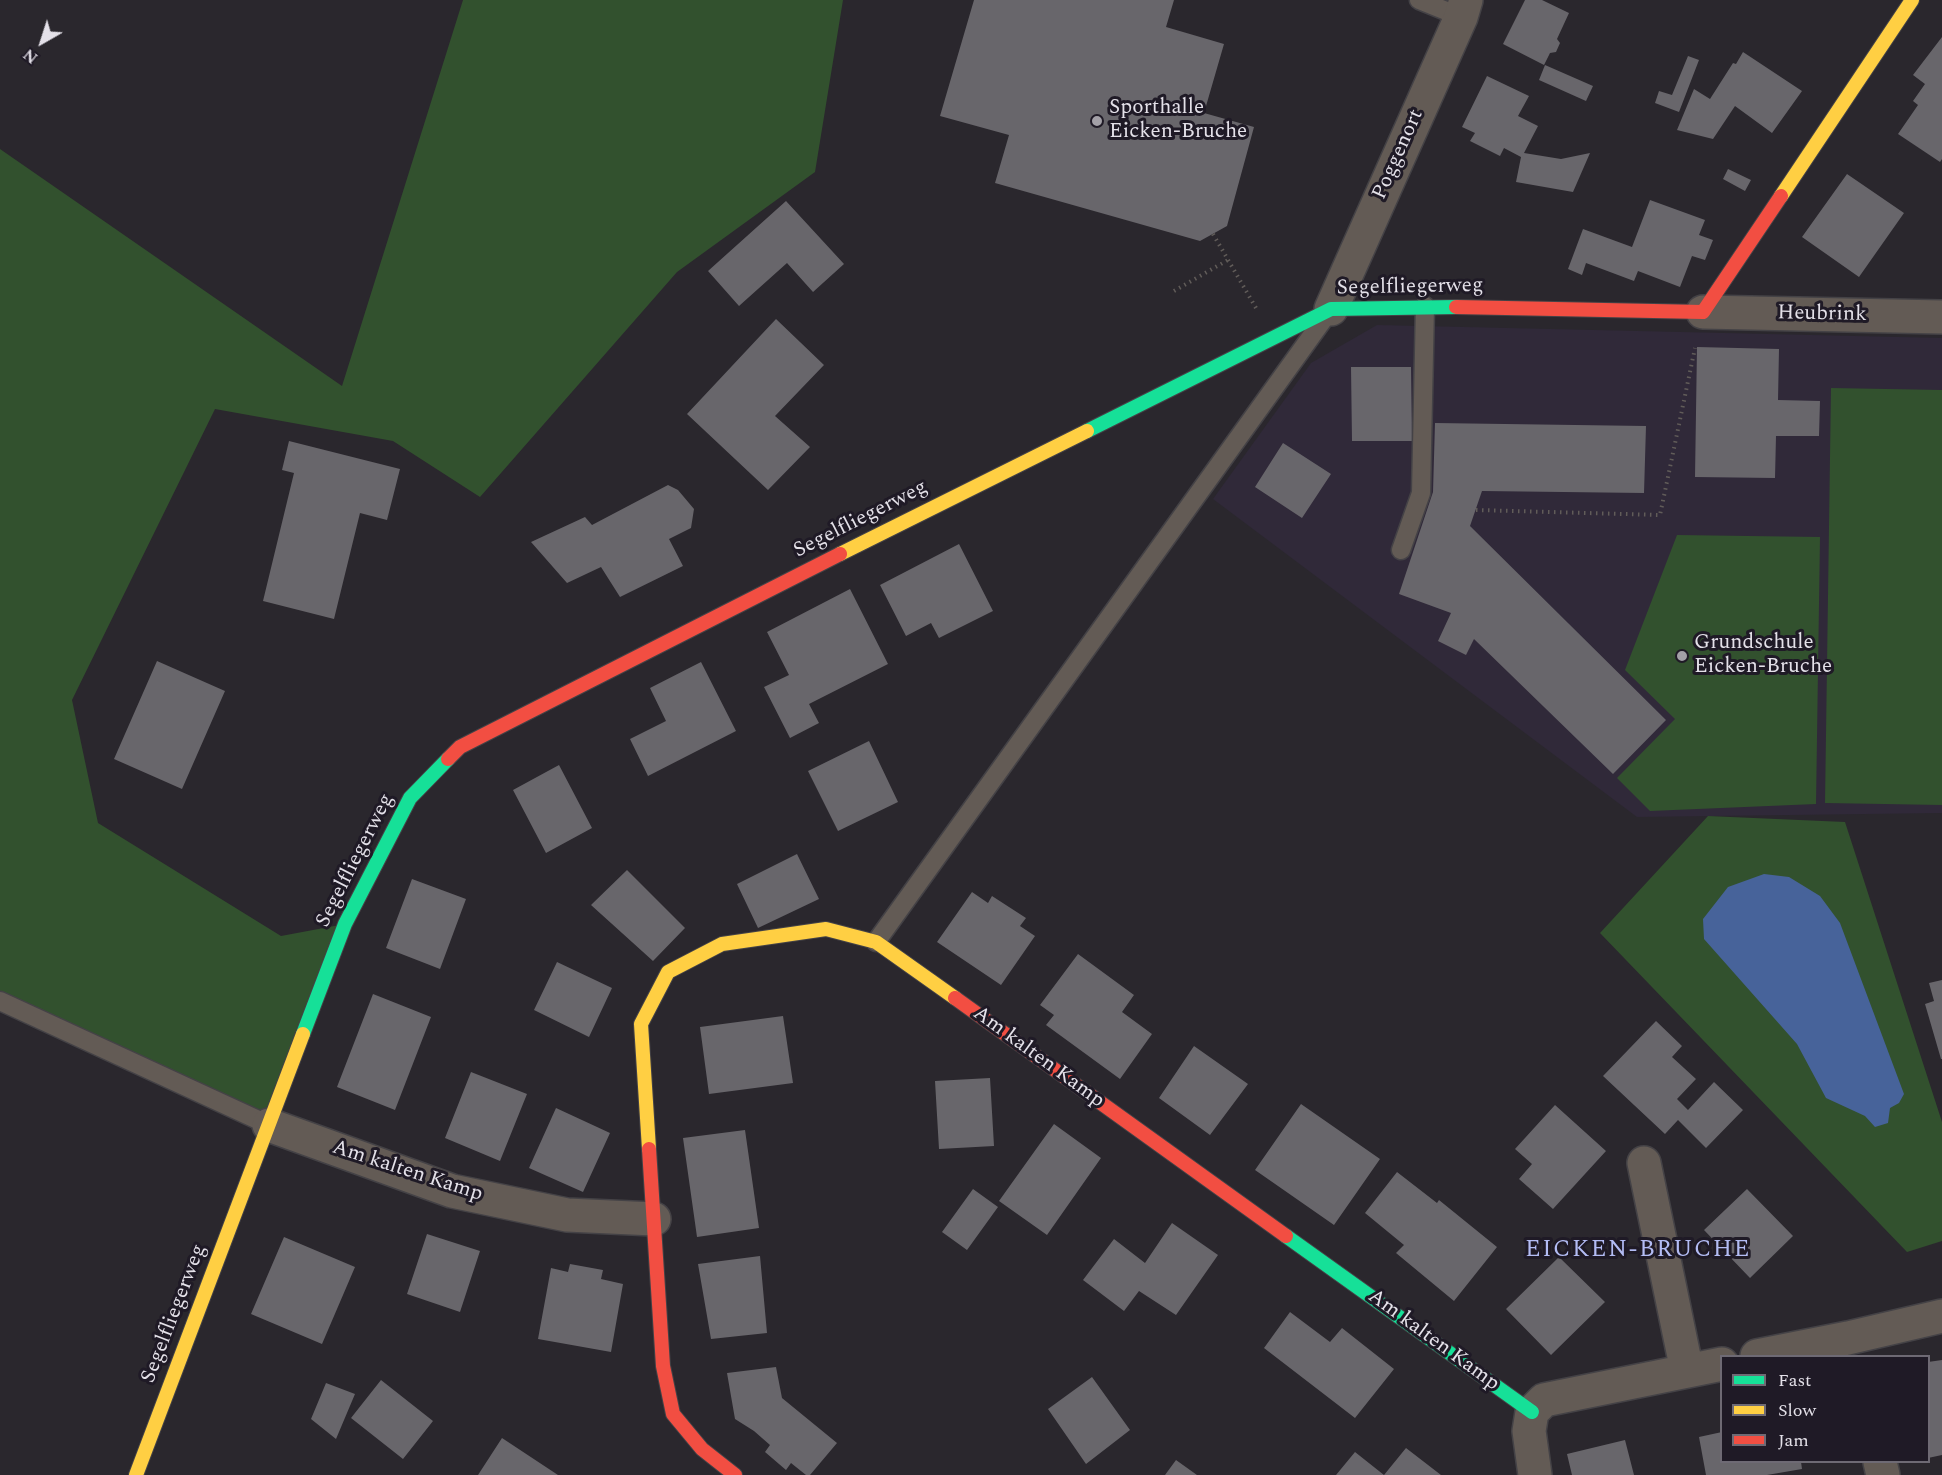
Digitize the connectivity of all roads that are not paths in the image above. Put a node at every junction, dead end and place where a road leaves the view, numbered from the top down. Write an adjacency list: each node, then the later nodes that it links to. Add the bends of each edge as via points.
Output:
1 (1419, 0): 3 (lane)
2 (1912, 0): 6 (street)
3 (1464, 8): 5 (street, Poggenort)
4 (1425, 306): 5 (street, Segelfliegerweg); 6 (street, Segelfliegerweg); 8 (lane, via 1421,493)
5 (1331, 309): 9 (lane); 11 (street, Segelfliegerweg, via 460,747 410,798 345,924)
6 (1702, 312): 7 (street, Heubrink)
7 (1942, 317)
8 (1401, 550)
9 (876, 942): 13 (street, Am kalten Kamp, via 826,929 803,932 722,944 668,972 641,1024); 19 (street, Am kalten Kamp)
10 (0, 1001): 11 (lane)
11 (269, 1125): 13 (street, Am kalten Kamp, via 452,1191 567,1215); 20 (street, Segelfliegerweg)
12 (1644, 1163): 18 (street)
13 (654, 1219): 21 (street, Am kalten Kamp, via 663,1366 673,1413 702,1449)
14 (1942, 1316): 15 (street)
15 (1851, 1347): 16 (street)
16 (1767, 1355)
17 (1720, 1364): 18 (street)
18 (1687, 1371): 19 (street, via 1544,1400)
19 (1533, 1412): 22 (street, via 1529,1431)
20 (136, 1475)
21 (735, 1475)
22 (1535, 1475)

